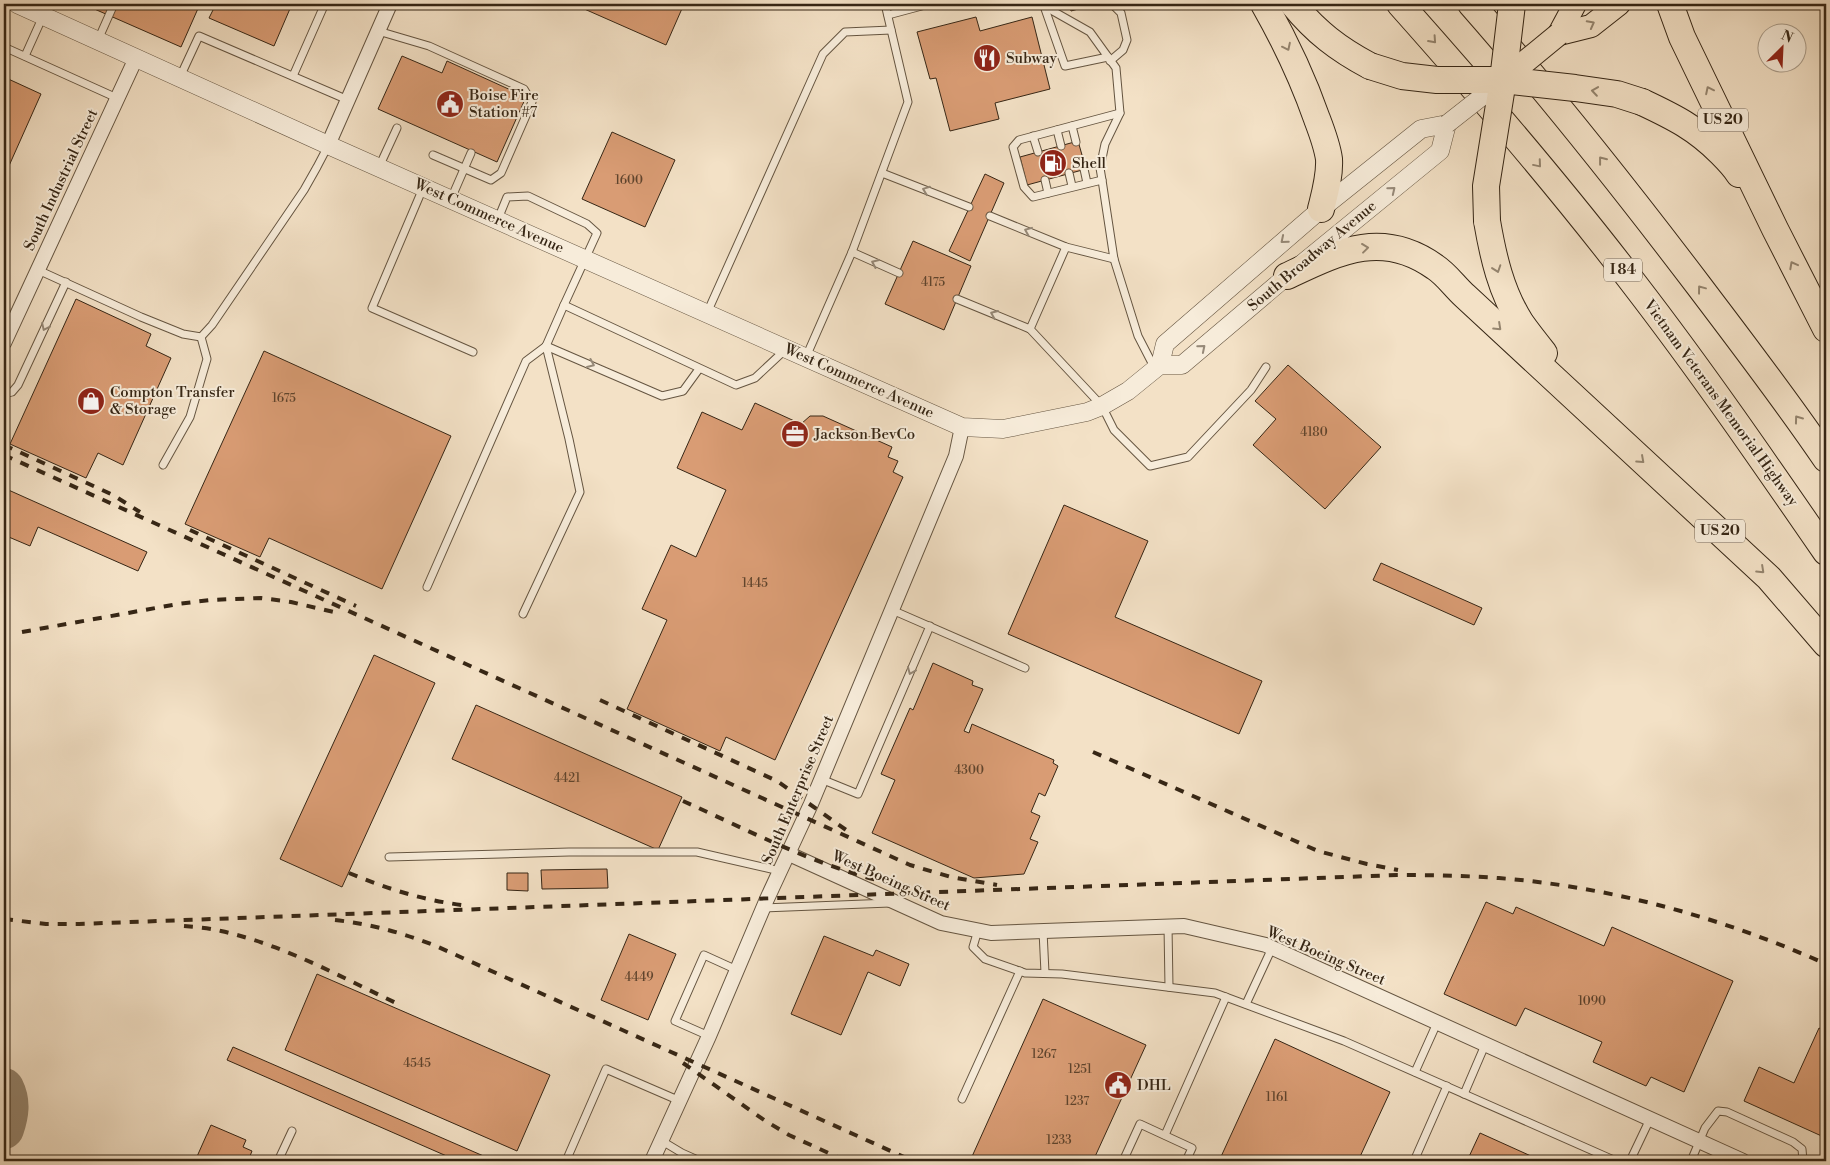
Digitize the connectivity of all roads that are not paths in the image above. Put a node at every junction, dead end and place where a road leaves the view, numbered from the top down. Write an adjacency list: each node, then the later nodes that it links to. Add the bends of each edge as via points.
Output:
1 (17, 4): 19 (street, West Commerce Avenue)
2 (114, 4): 23 (lane)
3 (390, 4): 21 (street)
4 (885, 4): 18 (lane)
5 (929, 4): 18 (lane)
6 (1035, 4): 16 (lane)
7 (1112, 4): 27 (lane, via 1121,13 1127,40 1123,50)
8 (1264, 4): 58 (highway, one-way to 58, via 1310,97 1327,148 1328,178)
9 (1293, 4): 30 (highway, bridge, via 1330,42 1370,66 1402,76 1437,80)
10 (1400, 4): 90 (highway, Vietnam Veterans Memorial Highway / I 84, one-way to 90, via 1555,185 1634,284 1725,406)
11 (1472, 4): 88 (highway, one-way to 11, via 1734,332 1596,152)
12 (1512, 4): 30 (highway, bridge)
13 (1575, 4): 22 (main road, South Broadway Avenue)
14 (1619, 4): 22 (main road, South Broadway Avenue, one-way to 14, via 1591,26)
15 (1670, 4): 61 (highway, US 20, one-way to 15, via 1682,37)
16 (1047, 5): 27 (lane, via 1090,32); 27 (lane, via 1065,66)
17 (323, 8): 28 (lane)
18 (888, 15): 20 (lane)
19 (43, 16): 23 (street, West Commerce Avenue); 25 (lane)
20 (891, 30): 48 (lane, via 908,102); 72 (lane, via 845,32 823,54)
21 (378, 31): 32 (street); 46 (lane, via 429,46 524,89 532,102 501,173 491,180)
22 (1559, 34): 30 (main road, South Broadway Avenue, bridge)
23 (98, 41): 26 (street, West Commerce Avenue)
24 (4, 47): 25 (lane)
25 (25, 56): 31 (lane)
26 (136, 58): 29 (street, West Commerce Avenue); 31 (street, South Industrial Street)
27 (1109, 59): 33 (lane, via 1116,68)
28 (293, 76): 29 (lane, via 199,36); 32 (lane)
29 (180, 78): 40 (street, West Commerce Avenue)
30 (1503, 80): 34 (street, South Broadway Avenue, bridge); 61 (highway, one-way to 30, bridge, via 1735,166 1702,135 1676,118 1617,94); 87 (highway, US 20, one-way to 87, bridge, via 1486,186 1487,221 1494,261 1520,322)
31 (117, 98): 66 (street, South Industrial Street)
32 (348, 100): 40 (street)
33 (1120, 113): 35 (lane); 51 (lane, via 1105,144 1100,168)
34 (1447, 124): 58 (street, South Broadway Avenue, via 1421,129); 68 (street, South Broadway Avenue, one-way to 34, via 1440,151)
35 (1072, 126): 37 (lane); 39 (lane)
36 (397, 128): 45 (lane)
37 (1057, 130): 38 (lane); 41 (lane)
38 (1033, 136): 42 (lane); 55 (lane, via 1019,140 1013,147 1024,187 1033,197)
39 (1076, 142)
40 (328, 145): 45 (street, West Commerce Avenue); 75 (lane, via 304,190)
41 (1061, 146)
42 (1038, 152)
43 (471, 153): 46 (lane)
44 (433, 155): 46 (lane)
45 (379, 168): 54 (street, West Commerce Avenue)
46 (464, 168): 56 (lane)
47 (1084, 170): 52 (lane)
48 (882, 173): 57 (lane, one-way to 48); 63 (lane)
49 (1069, 173): 53 (lane)
50 (1045, 180): 55 (lane)
51 (1102, 180): 52 (lane); 65 (lane)
52 (1087, 183): 53 (lane)
53 (1072, 186): 55 (lane)
54 (424, 188): 56 (street, West Commerce Avenue); 79 (lane, via 372,308)
55 (1048, 193)
56 (451, 200): 60 (street, West Commerce Avenue)
57 (969, 207)
58 (1321, 209): 81 (street, South Broadway Avenue, one-way to 81, via 1165,344)
59 (990, 216): 62 (lane, one-way to 59)
60 (497, 220): 64 (street, West Commerce Avenue); 64 (lane, via 507,198 528,196 587,224 597,233)
61 (1775, 229): 74 (highway, US 20, one-way to 61)
62 (1066, 247): 65 (lane); 73 (lane)
63 (852, 252): 67 (lane, one-way to 63); 80 (lane)
64 (584, 259): 71 (lane); 72 (street, West Commerce Avenue)
65 (1114, 259): 81 (lane, via 1138,336)
66 (38, 270): 69 (lane); 76 (street, South Industrial Street)
67 (899, 273)
68 (1287, 276): 81 (street, South Broadway Avenue, one-way to 68, via 1182,365); 87 (highway, one-way to 87, via 1326,257 1364,247 1392,247 1414,254 1436,268)
69 (66, 282): 75 (lane, via 184,334); 84 (lane, one-way to 84, via 18,386)
70 (957, 299): 73 (lane, one-way to 70)
71 (564, 305): 77 (lane); 83 (lane)
72 (707, 313): 78 (street, West Commerce Avenue)
73 (1030, 329): 85 (lane)
74 (1826, 329)
75 (201, 337): 89 (lane, via 207,359 190,417)
76 (4, 343)
77 (546, 346): 83 (lane, one-way to 83, via 662,396 683,391); 91 (lane, via 526,362); 93 (lane, via 580,492)
78 (786, 348): 80 (street, West Commerce Avenue); 83 (lane, via 754,378 736,385)
79 (473, 352)
80 (805, 357): 86 (street, West Commerce Avenue)
81 (1157, 367): 85 (street, via 1128,391)
82 (1266, 367): 85 (lane, via 1251,390 1188,457 1150,466 1114,430)
83 (700, 369)
84 (4, 394)
85 (1102, 406): 86 (street, via 1004,429)
86 (962, 427): 92 (street, South Enterprise Street, via 956,456)
87 (1605, 427): 95 (highway, US 20, one-way to 95, via 1769,578)
88 (1826, 459)
89 (163, 465)
90 (1826, 552)
91 (427, 587)
92 (892, 610): 94 (lane); 97 (street, South Enterprise Street)
93 (523, 614)
94 (930, 626): 96 (lane); 97 (lane, one-way to 97, via 858,794)
95 (1826, 644)
96 (1025, 668)
97 (821, 779): 98 (street, South Enterprise Street)
98 (789, 854): 100 (street, South Enterprise Street); 101 (street, West Boeing Street)
99 (389, 858): 100 (lane, via 697,852)
100 (781, 871): 102 (street, South Enterprise Street)
101 (899, 903): 102 (lane); 104 (street, West Boeing Street, via 941,923)
102 (763, 908): 107 (street, South Enterprise Street)
103 (1168, 926): 105 (street, West Boeing Street); 106 (street, West Boeing Street, via 1184,926); 110 (lane)
104 (978, 930): 105 (street, West Boeing Street, via 991,933); 108 (lane, via 973,947 985,959)
105 (1043, 931): 109 (lane)
106 (1272, 948): 112 (lane); 113 (street, West Boeing Street)
107 (737, 970): 114 (street, South Enterprise Street); 114 (lane, via 704,955 675,1021)
108 (1020, 971): 109 (lane); 119 (lane)
109 (1045, 974): 110 (lane)
110 (1169, 987): 111 (lane)
111 (1226, 997): 112 (lane); 123 (lane)
112 (1246, 1004): 116 (lane)
113 (1437, 1022): 115 (street, West Boeing Street); 116 (lane)
114 (709, 1036): 120 (street, South Enterprise Street)
115 (1486, 1045): 118 (lane); 121 (street, West Boeing Street)
116 (1414, 1072): 117 (lane)
117 (1447, 1086): 118 (lane); 132 (lane)
118 (1464, 1094): 133 (lane)
119 (962, 1099)
120 (680, 1101): 124 (street, South Enterprise Street); 127 (lane, via 606,1069)
121 (1650, 1119): 125 (street, West Boeing Street); 134 (lane)
122 (292, 1131): 126 (lane)
123 (1165, 1135): 130 (lane, via 1140,1124); 131 (lane, via 1192,1148)
124 (662, 1141): 128 (street, South Enterprise Street); 129 (lane)
125 (1699, 1141): 135 (lane); 136 (street, West Boeing Street); 137 (lane, via 1718,1111 1727,1112 1793,1142 1802,1149)
126 (278, 1161)
127 (566, 1161)
128 (652, 1161)
129 (700, 1161)
130 (1123, 1161)
131 (1186, 1161)
132 (1414, 1161)
133 (1616, 1161)
134 (1630, 1161)
135 (1691, 1161)
136 (1742, 1161)
137 (1803, 1161)

